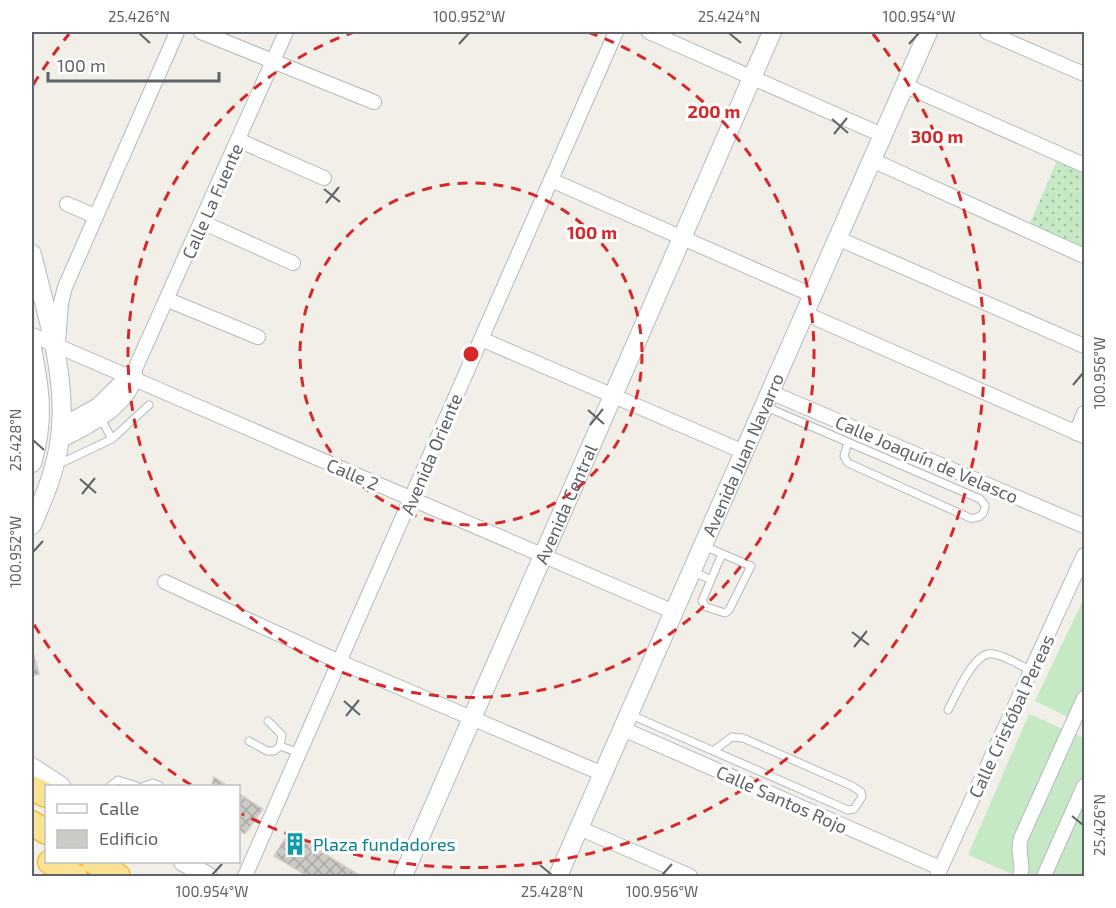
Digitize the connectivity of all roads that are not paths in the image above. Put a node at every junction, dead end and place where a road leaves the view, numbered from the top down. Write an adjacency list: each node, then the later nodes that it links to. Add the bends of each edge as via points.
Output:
1 (177, 32): 21 (street)
2 (201, 32): 9 (street)
3 (286, 32): 9 (street, Calle La Fuente)
4 (616, 32): 19 (street, Avenida Oriente)
5 (649, 32): 11 (street)
6 (772, 32): 11 (main road, Avenida Central)
7 (928, 32): 12 (main road, Avenida Juan Navarro)
8 (987, 32): 10 (street)
9 (273, 61): 13 (street); 15 (street, Calle La Fuente)
10 (1084, 74)
11 (752, 77): 14 (street); 23 (main road, Avenida Central)
12 (904, 85): 14 (main road, Avenida Juan Navarro); 17 (street)
13 (374, 102)
14 (882, 135): 16 (main road, Avenida Juan Navarro)
15 (238, 140): 18 (street); 22 (street, Calle La Fuente)
16 (872, 160): 24 (main road, Avenida Juan Navarro); 26 (street)
17 (1084, 165)
18 (324, 178)
19 (551, 180): 23 (street); 33 (street, Avenida Oriente)
20 (67, 204): 21 (street)
21 (95, 216): 34 (street, via 65,287)
22 (202, 222): 27 (street); 29 (street, Calle La Fuente)
23 (682, 238): 28 (street); 38 (main road, Avenida Central)
24 (837, 238): 28 (main road, Avenida Juan Navarro); 35 (street)
25 (32, 254): 34 (main road)
26 (1084, 256)
27 (293, 263)
28 (812, 295): 30 (main road, Avenida Juan Navarro)
29 (168, 300): 32 (street); 37 (street, Calle La Fuente)
30 (804, 313): 39 (main road, Avenida Juan Navarro); 44 (street)
31 (32, 335): 34 (street, Calle 2)
32 (258, 337)
33 (481, 339): 38 (street); 50 (street, Avenida Oriente)
34 (55, 344): 37 (street, Calle 2); 43 (main road)
35 (1084, 346)
36 (32, 348): 48 (main road, via 41,421)
37 (132, 375): 41 (street, Calle La Fuente, via 123,398); 50 (street, Calle 2)
38 (613, 397): 47 (street); 56 (main road, Avenida Central)
39 (767, 399): 46 (lane); 47 (main road, Avenida Juan Navarro); 52 (street, Calle Joaquín de Velasco)
40 (149, 405): 45 (lane)
41 (97, 413): 43 (street, Calle La Fuente); 45 (lane)
42 (1084, 413): 44 (street)
43 (61, 433): 49 (main road)
44 (1080, 435)
45 (112, 439): 49 (lane)
46 (848, 442): 46 (lane, via 980,499 986,505 982,515 970,518 848,464 844,456)
47 (744, 452): 53 (main road, Avenida Juan Navarro)
48 (32, 463)
49 (54, 466): 51 (main road)
50 (411, 499): 56 (street, Calle 2); 61 (street, Avenida Oriente)
51 (32, 525)
52 (1084, 526)
53 (703, 545): 54 (lane); 57 (main road, Avenida Juan Navarro)
54 (722, 554): 58 (lane); 58 (lane, via 751,566 727,612 703,603)
55 (1084, 555): 62 (street, Calle Cristóbal Pereas)
56 (544, 556): 60 (street, Calle 2); 65 (main road, Avenida Central)
57 (692, 572): 58 (lane); 60 (main road, Avenida Juan Navarro)
58 (711, 580)
59 (165, 582): 61 (street)
60 (674, 612): 67 (main road, Avenida Juan Navarro)
61 (340, 663): 65 (street); 71 (street, Avenida Oriente)
62 (1032, 671): 64 (lane, via 987,654 970,669); 86 (street, Calle Cristóbal Pereas)
63 (1083, 704): 87 (street, via 1021,838)
64 (948, 710)
65 (473, 718): 73 (street); 92 (main road, Avenida Central)
66 (268, 721): 69 (lane, via 282,735)
67 (626, 722): 70 (lane); 73 (main road, Avenida Juan Navarro); 86 (street, Calle Santos Rojo)
68 (249, 741): 69 (lane, via 269,752)
69 (279, 746): 71 (lane)
70 (713, 751): 70 (lane, via 848,810 862,797 852,786 743,738 732,736)
71 (300, 753): 91 (street, Avenida Oriente)
72 (32, 767): 74 (main road)
73 (603, 774): 79 (main road, Avenida Juan Navarro)
74 (60, 785)
75 (111, 785): 76 (lane, via 118,780)
76 (134, 785)
77 (1084, 786): 96 (street)
78 (32, 823): 80 (highway)
79 (579, 828): 93 (main road, Avenida Juan Navarro); 94 (street)
80 (45, 831)
81 (32, 850): 82 (highway)
82 (45, 858)
83 (53, 863): 88 (highway)
84 (97, 863): 89 (highway)
85 (186, 863): 90 (main road)
86 (938, 872)
87 (1021, 874): 95 (street)
88 (75, 876)
89 (118, 876)
90 (208, 876)
91 (245, 876)
92 (404, 876)
93 (558, 876)
94 (690, 876)
95 (1039, 876)
96 (1044, 876)

